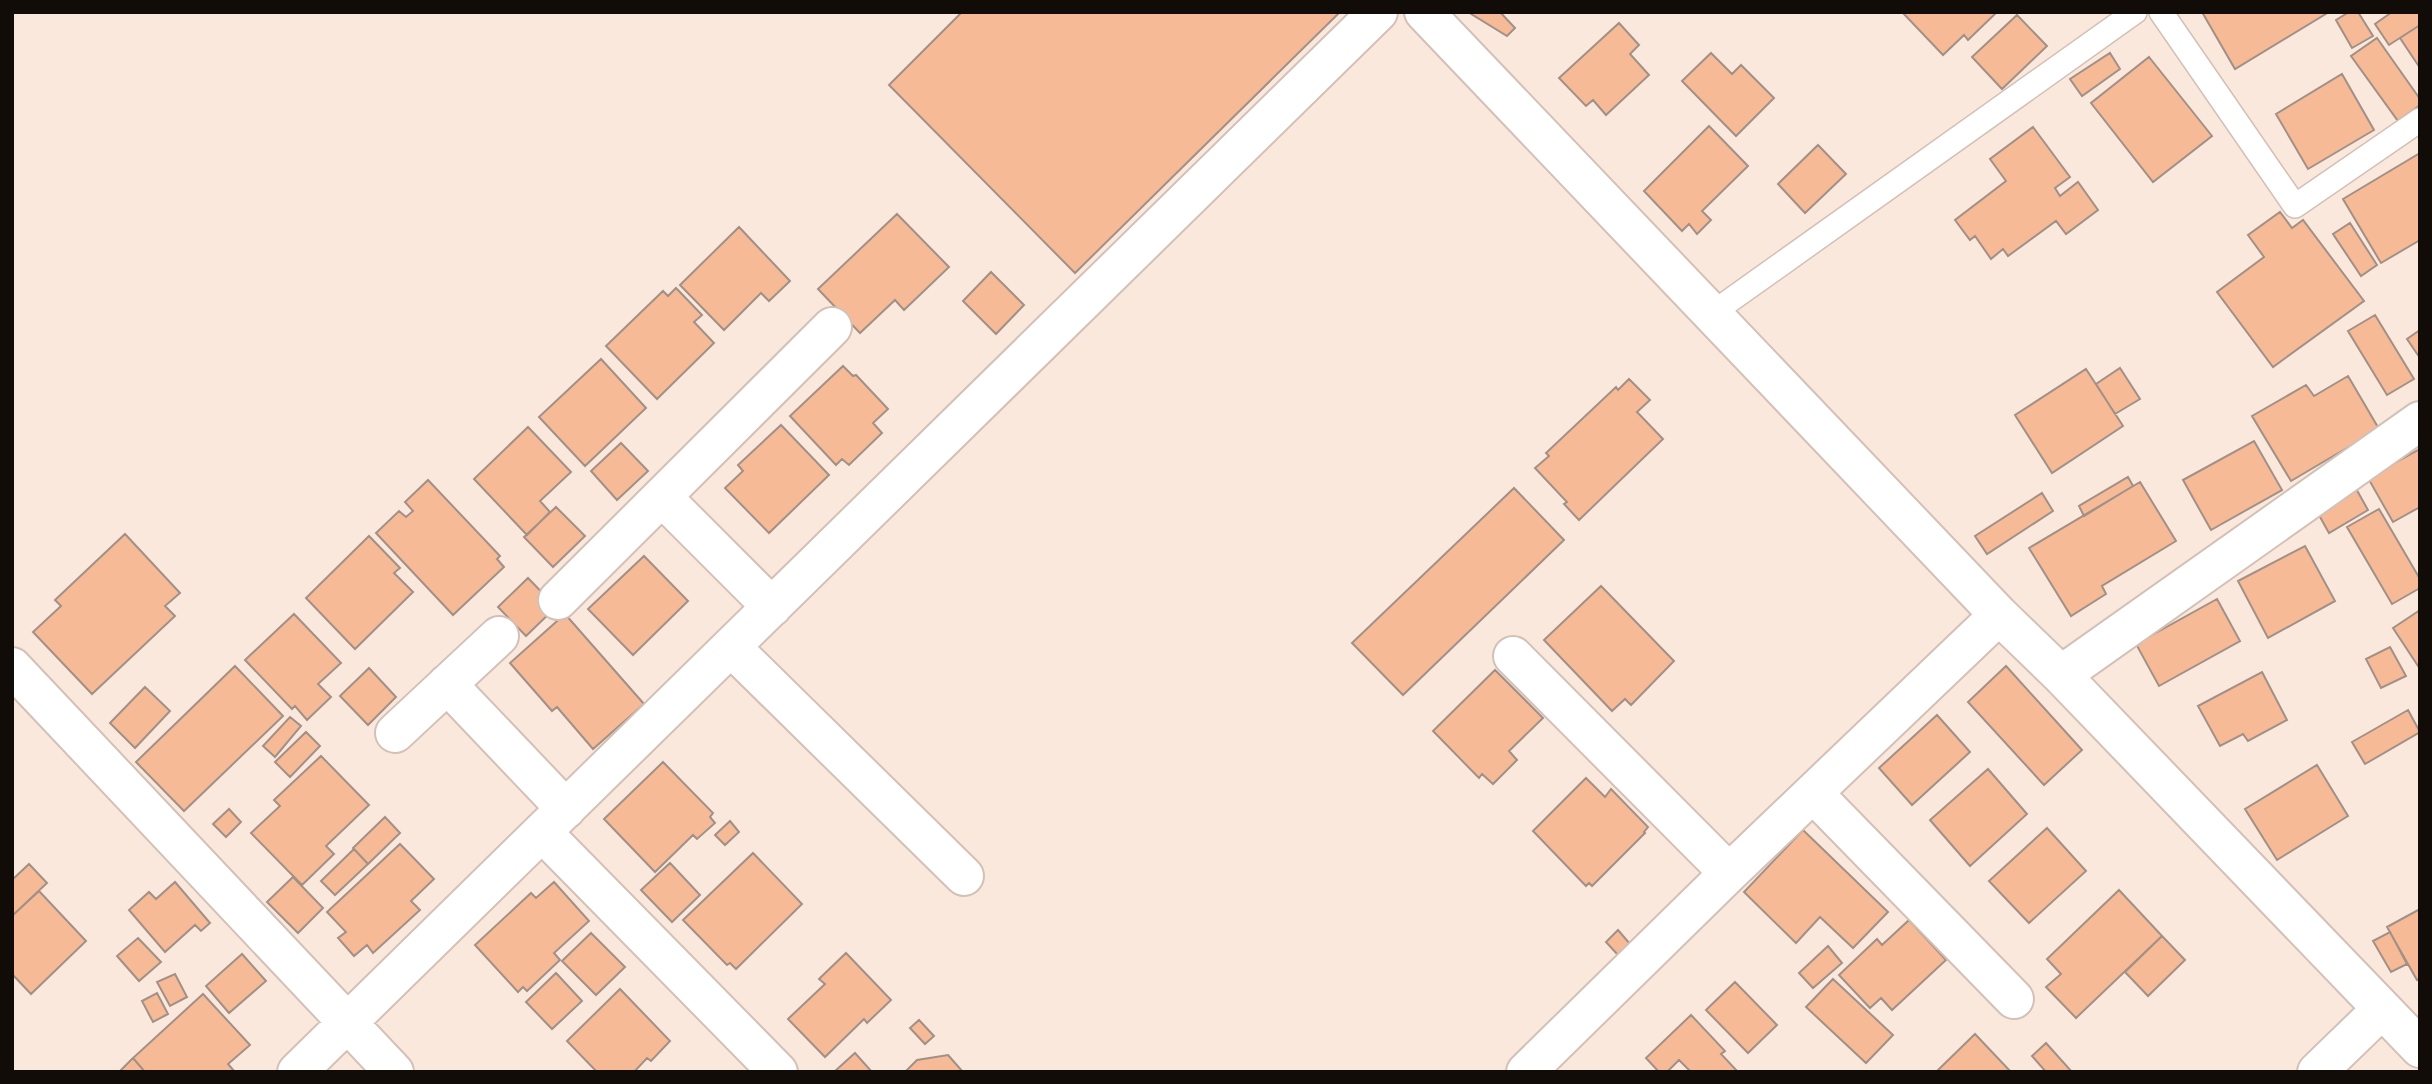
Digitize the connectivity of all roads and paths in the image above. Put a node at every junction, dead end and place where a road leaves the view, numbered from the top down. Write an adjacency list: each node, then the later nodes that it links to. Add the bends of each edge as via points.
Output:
1 (1378, 12): 11 (street)
2 (1424, 12): 6 (street)
3 (2135, 12): 6 (lane)
4 (2161, 12): 5 (lane, via 2295,206)
5 (2420, 120)
6 (1712, 314): 12 (street)
7 (832, 327): 9 (street)
8 (2420, 421): 17 (street)
9 (663, 498): 10 (street); 11 (street)
10 (558, 600)
11 (772, 607): 14 (street)
12 (1999, 615): 17 (street); 20 (street)
13 (499, 636): 18 (street)
14 (731, 647): 21 (street); 23 (street)
15 (1513, 656): 22 (street)
16 (12, 667): 26 (street)
17 (2061, 676): 25 (street)
18 (447, 684): 19 (street); 21 (street)
19 (395, 733)
20 (1814, 793): 22 (street); 24 (street)
21 (554, 820): 26 (street); 30 (street)
22 (1729, 873): 31 (street)
23 (964, 876)
24 (2014, 999)
25 (2382, 1009): 27 (street); 32 (street)
26 (348, 1023): 28 (street); 29 (street)
27 (2420, 1048)
28 (297, 1072)
29 (394, 1072)
30 (778, 1072)
31 (1526, 1072)
32 (2317, 1072)

